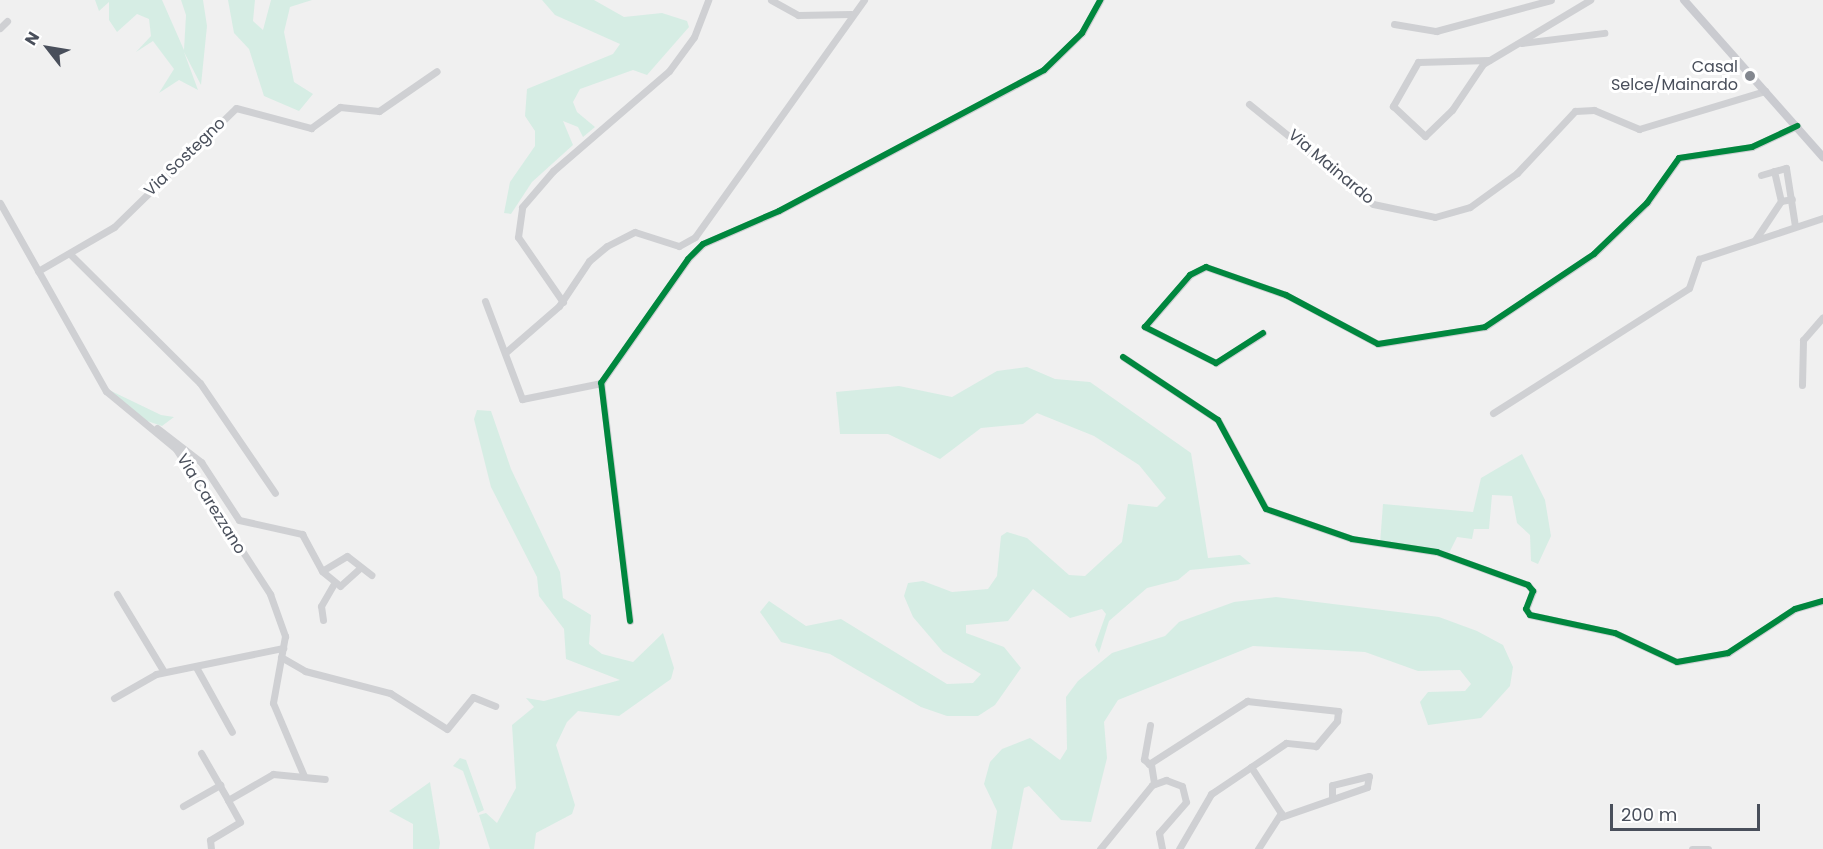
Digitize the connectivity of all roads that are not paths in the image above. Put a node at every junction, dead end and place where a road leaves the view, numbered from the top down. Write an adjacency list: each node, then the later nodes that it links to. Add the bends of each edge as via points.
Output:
1 (708, 0): 33 (street, via 694,36 669,71 552,171 520,211 519,240)
2 (771, 0): 8 (street, via 798,15)
3 (864, 0): 8 (street)
4 (1100, 0): 29 (street, via 1082,33 1044,70 779,211)
5 (1551, 0): 10 (street, via 1436,31)
6 (1590, 0): 13 (street)
7 (1684, 0): 16 (main road)
8 (850, 14): 27 (street, via 721,207)
9 (7, 21): 11 (street)
10 (1394, 24)
11 (0, 28)
12 (1604, 33): 13 (street)
13 (1519, 43): 14 (street)
14 (1489, 60): 14 (street, via 1425,136 1393,106 1418,63)
15 (438, 71): 30 (street, Via Sostegno, via 379,111 340,107 311,128 237,108 114,227)
16 (1766, 91): 17 (street, Via Mainardo, via 1640,129 1594,110 1575,111 1516,173 1470,207 1435,217 1373,204); 18 (main road)
17 (1249, 104)
18 (1797, 126): 19 (main road); 35 (street, via 1752,147 1679,158 1647,203 1594,254 1485,327 1378,344 1286,295 1206,267 1192,273 1145,327 1216,363)
19 (1823, 157)
20 (1774, 171): 21 (street); 22 (street, via 1786,168); 23 (street)
21 (1761, 176)
22 (1792, 199): 23 (street); 26 (street)
23 (1781, 201): 28 (street)
24 (0, 203): 31 (street, Via Carezzano)
25 (1823, 218): 26 (street)
26 (1795, 226): 28 (street)
27 (694, 239): 29 (street); 33 (street, via 680,246 629,234 594,256)
28 (1755, 240): 40 (street, via 1699,259 1689,288)
29 (699, 247): 38 (street)
30 (70, 254): 31 (street, Via Sostegno); 42 (street, via 200,383)
31 (39, 271): 41 (street, Via Carezzano, via 109,395)
32 (485, 301): 36 (street)
33 (563, 302): 36 (street)
34 (1823, 317): 39 (street, via 1803,341)
35 (1263, 333)
36 (506, 352): 38 (street, via 522,399)
37 (1124, 357): 48 (street, via 1218,420 1266,509 1352,539 1441,553 1531,587 1528,614 1615,633 1672,661 1728,653 1799,607)
38 (601, 382): 50 (street)
39 (1802, 385)
40 (1493, 413)
41 (154, 428): 44 (street, via 170,433 201,462 239,520 304,535); 51 (street, Via Carezzano, via 187,464 226,532 270,594 284,629)
42 (275, 493)
43 (361, 567): 44 (street, via 344,556); 45 (street); 46 (street)
44 (323, 572): 46 (street)
45 (370, 575)
46 (333, 585): 49 (street, via 321,606)
47 (117, 594): 54 (street)
48 (1823, 601)
49 (322, 620)
50 (630, 621)
51 (284, 648): 52 (street, Via Carezzano); 53 (street)
52 (281, 657): 56 (street, via 305,670 390,693 447,729 473,697); 62 (street, Via Carezzano, via 273,703)
53 (196, 667): 54 (street); 58 (street)
54 (164, 672): 55 (street)
55 (114, 698)
56 (495, 706)
57 (1149, 725): 60 (street, via 1144,759)
58 (232, 732)
59 (201, 753): 65 (street)
60 (1151, 764): 61 (street, via 1246,701 1338,711 1337,721 1316,746 1285,743); 64 (street)
61 (1251, 767): 69 (street); 73 (street, via 1212,793)
62 (304, 776): 63 (street); 67 (street, via 272,775)
63 (325, 779)
64 (1154, 783): 71 (street); 72 (street, via 1174,781 1186,794 1182,812 1158,834)
65 (220, 785): 67 (street); 68 (street)
66 (1332, 798): 66 (street, via 1367,787 1369,776 1332,785); 69 (street)
67 (228, 800): 70 (street, via 240,822 210,840)
68 (183, 806)
69 (1281, 817): 74 (street)
70 (212, 849)
71 (1100, 849)
72 (1162, 849)
73 (1179, 849)
74 (1258, 849)
75 (1692, 849): 76 (street)
76 (1708, 849)

